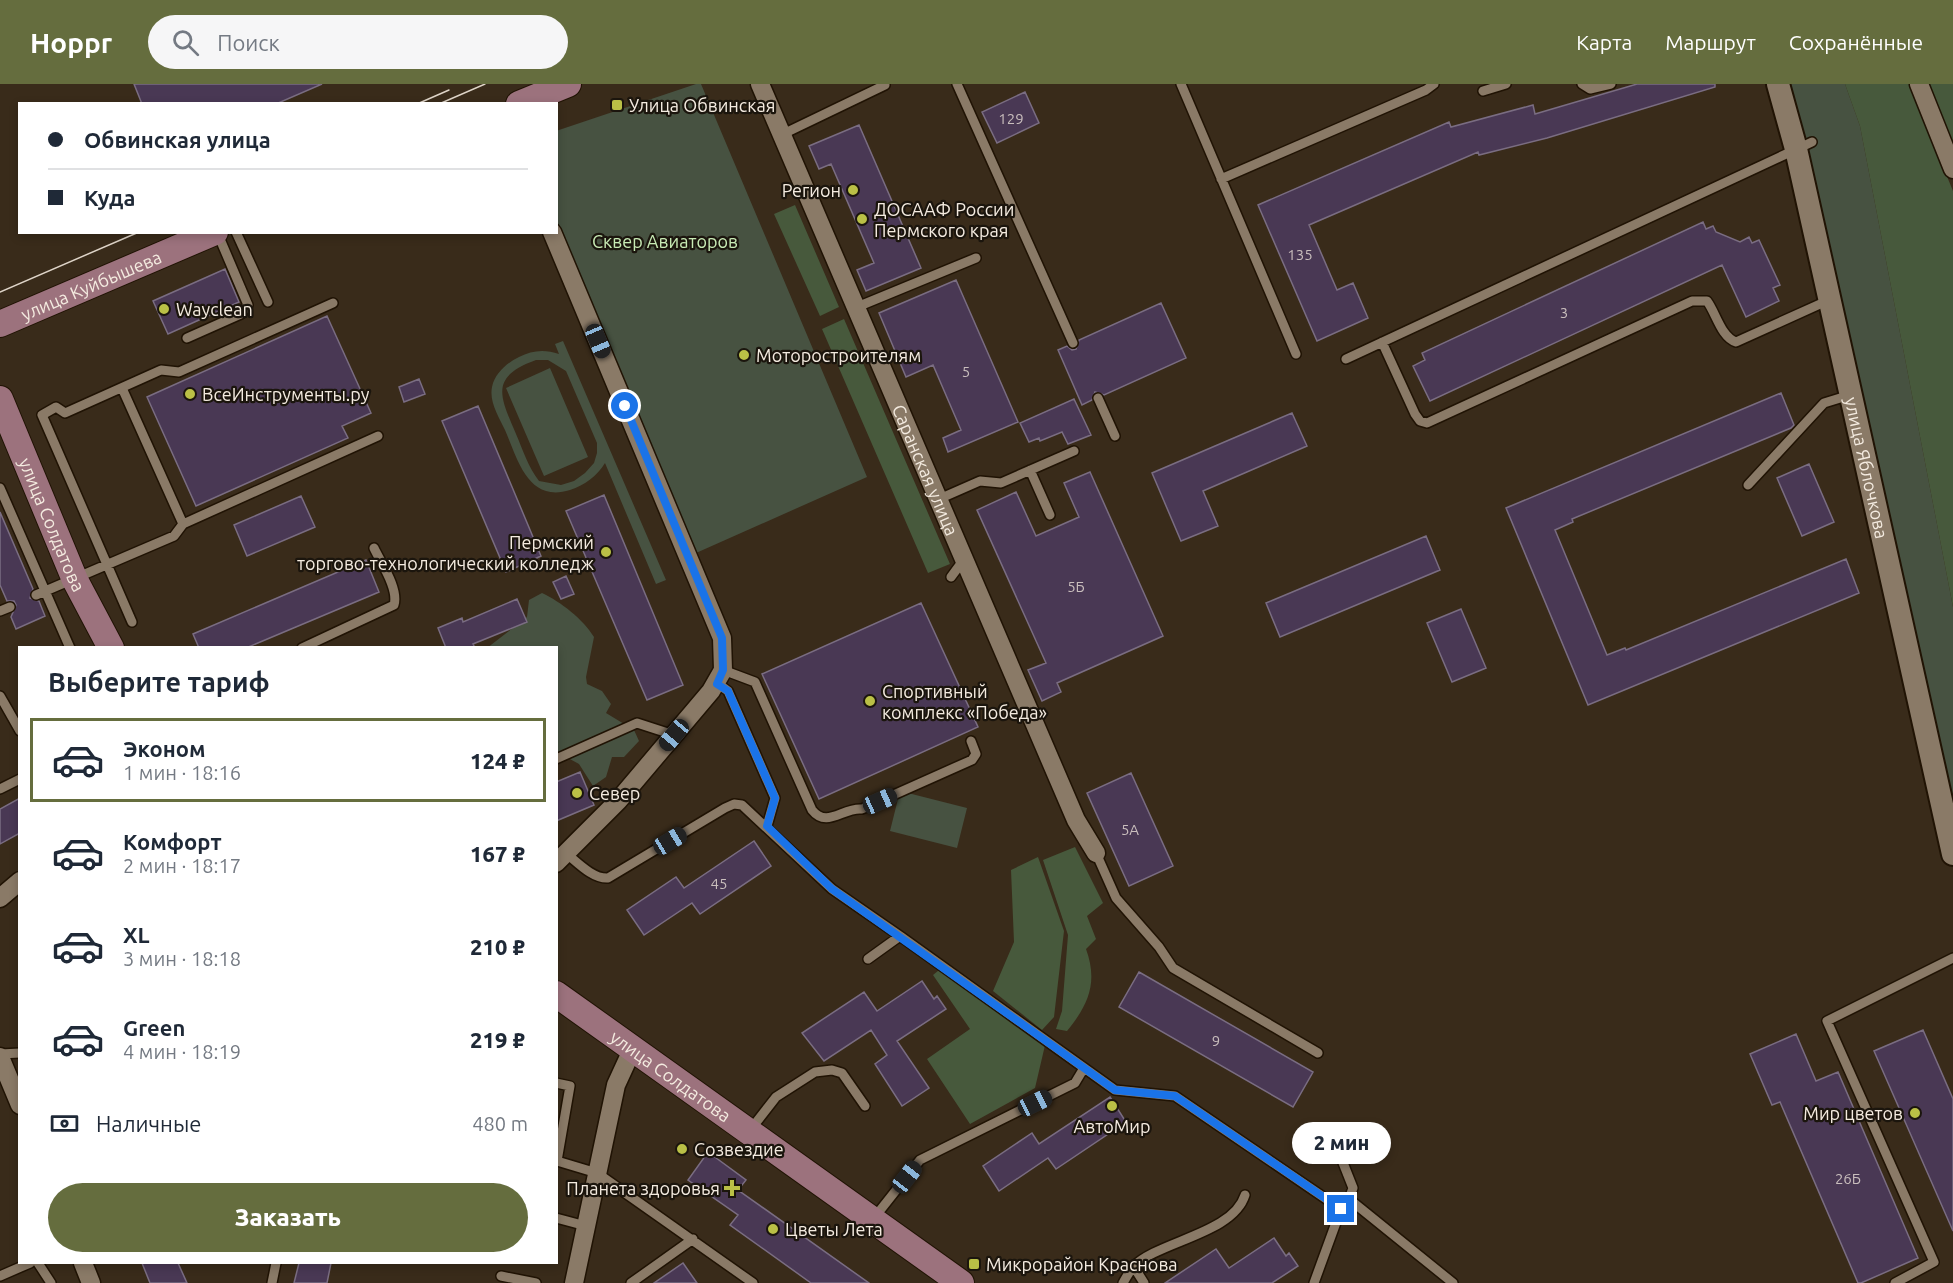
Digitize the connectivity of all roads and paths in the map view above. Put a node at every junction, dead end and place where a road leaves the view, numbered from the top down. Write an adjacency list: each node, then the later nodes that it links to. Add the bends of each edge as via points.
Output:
1 (568, 84): 13 (main road)
2 (760, 84): 14 (street, Саранская улица)
3 (957, 84): 30 (lane)
4 (1181, 84): 17 (lane)
5 (1434, 84): 17 (lane)
6 (1506, 84): 12 (lane)
7 (1582, 84): 8 (lane, via 1590,89)
8 (1611, 84)
9 (1778, 84): 15 (street, улица Яблочкова)
10 (1919, 84): 16 (street)
11 (885, 85): 14 (lane)
12 (1483, 91)
13 (524, 102)
14 (781, 135): 26 (street, Саранская улица)
15 (1804, 145): 23 (street, улица Яблочкова); 29 (lane)
16 (1952, 165)
17 (1221, 179): 31 (lane)
18 (211, 234): 27 (main road, улица Куйбышева)
19 (217, 234): 28 (lane, via 249,305 241,314)
20 (237, 234): 24 (lane)
21 (553, 234): 58 (street, via 722,638)
22 (976, 258): 26 (lane)
23 (1829, 300): 29 (lane, via 1736,342 1724,333 1707,301 1692,301 1427,423 1415,414); 34 (street, улица Яблочкова)
24 (267, 302)
25 (333, 303): 33 (lane, via 179,372 161,370)
26 (857, 308): 43 (street, Саранская улица)
27 (0, 324)
28 (187, 338)
29 (1382, 342): 32 (lane)
30 (1073, 343)
31 (1296, 354)
32 (1346, 359)
33 (122, 387): 45 (lane); 48 (lane, via 65,413 56,407 41,418)
34 (1850, 395): 41 (lane, via 1824,403); 68 (street, улица Яблочкова)
35 (1098, 398): 38 (lane)
36 (0, 399): 50 (main road, улица Солдатова)
37 (378, 436): 45 (lane)
38 (1115, 436)
39 (1074, 451): 40 (lane)
40 (1030, 470): 43 (lane, via 1001,483 980,481); 44 (lane)
41 (1748, 485)
42 (0, 488): 51 (lane)
43 (939, 500): 47 (street, Саранская улица)
44 (1050, 515)
45 (183, 524): 48 (lane, via 174,536)
46 (374, 548): 57 (lane, via 393,590 394,605)
47 (965, 558): 49 (lane); 67 (street, Саранская улица, via 1071,822)
48 (107, 566): 50 (lane); 54 (lane)
49 (951, 577)
50 (75, 580): 51 (lane); 56 (main road, улица Солдатова)
51 (41, 593): 55 (lane)
52 (10, 607): 53 (lane)
53 (0, 611)
54 (132, 622)
55 (69, 646)
56 (110, 646)
57 (312, 646)
58 (720, 677): 61 (street); 62 (lane, via 755,682 812,810 825,819 853,808 862,809 972,760 976,754); 66 (lane, via 775,798)
59 (0, 696): 60 (lane)
60 (18, 727)
61 (674, 735): 63 (lane, via 637,723); 69 (street)
62 (971, 741)
63 (558, 758)
64 (18, 780): 65 (lane)
65 (0, 789)
66 (767, 826): 69 (lane, via 751,811 734,804 608,878 602,879); 72 (lane, via 832,889)
67 (1096, 853): 78 (lane, via 1116,898 1160,947 1173,968)
68 (1953, 854)
69 (562, 859)
70 (18, 883): 71 (street)
71 (0, 898)
72 (900, 936): 74 (lane); 80 (lane)
73 (1953, 958): 116 (lane, via 1827,1021 1934,1262)
74 (868, 959)
75 (558, 995): 76 (main road, улица Солдатова)
76 (633, 1048): 84 (main road, улица Солдатова); 88 (street, via 616,1085)
77 (18, 1053): 79 (lane)
78 (1317, 1053)
79 (0, 1056): 82 (street)
80 (1084, 1068): 91 (lane, via 1115,1090 1175,1096); 93 (lane, via 1075,1083 920,1160)
81 (558, 1083): 86 (lane, via 570,1086)
82 (18, 1101)
83 (865, 1107): 84 (lane, via 842,1073 815,1072 776,1097)
84 (749, 1131): 93 (main road, улица Солдатова)
85 (1334, 1140): 90 (lane, via 1353,1188)
86 (558, 1155)
87 (558, 1161): 88 (lane)
88 (597, 1173): 94 (street); 95 (lane)
89 (1245, 1196): 100 (lane, via 1239,1208 1208,1230)
90 (1349, 1199): 91 (lane); 115 (lane)
91 (1341, 1209): 114 (lane)
92 (558, 1219): 94 (lane)
93 (873, 1220): 111 (main road, улица Солдатова)
94 (586, 1226): 108 (street)
95 (693, 1239): 103 (lane); 109 (lane)
96 (28, 1264): 101 (lane)
97 (39, 1264): 104 (lane)
98 (83, 1264): 105 (street)
99 (276, 1264): 106 (lane)
100 (1134, 1267): 112 (lane); 113 (lane)
101 (0, 1276)
102 (501, 1276): 107 (lane)
103 (739, 1278): 110 (lane)
104 (51, 1283)
105 (92, 1283)
106 (272, 1283)
107 (536, 1283)
108 (574, 1283)
109 (631, 1283)
110 (753, 1283)
111 (961, 1283)
112 (1124, 1283)
113 (1144, 1283)
114 (1314, 1283)
115 (1453, 1283)
116 (1895, 1283)

